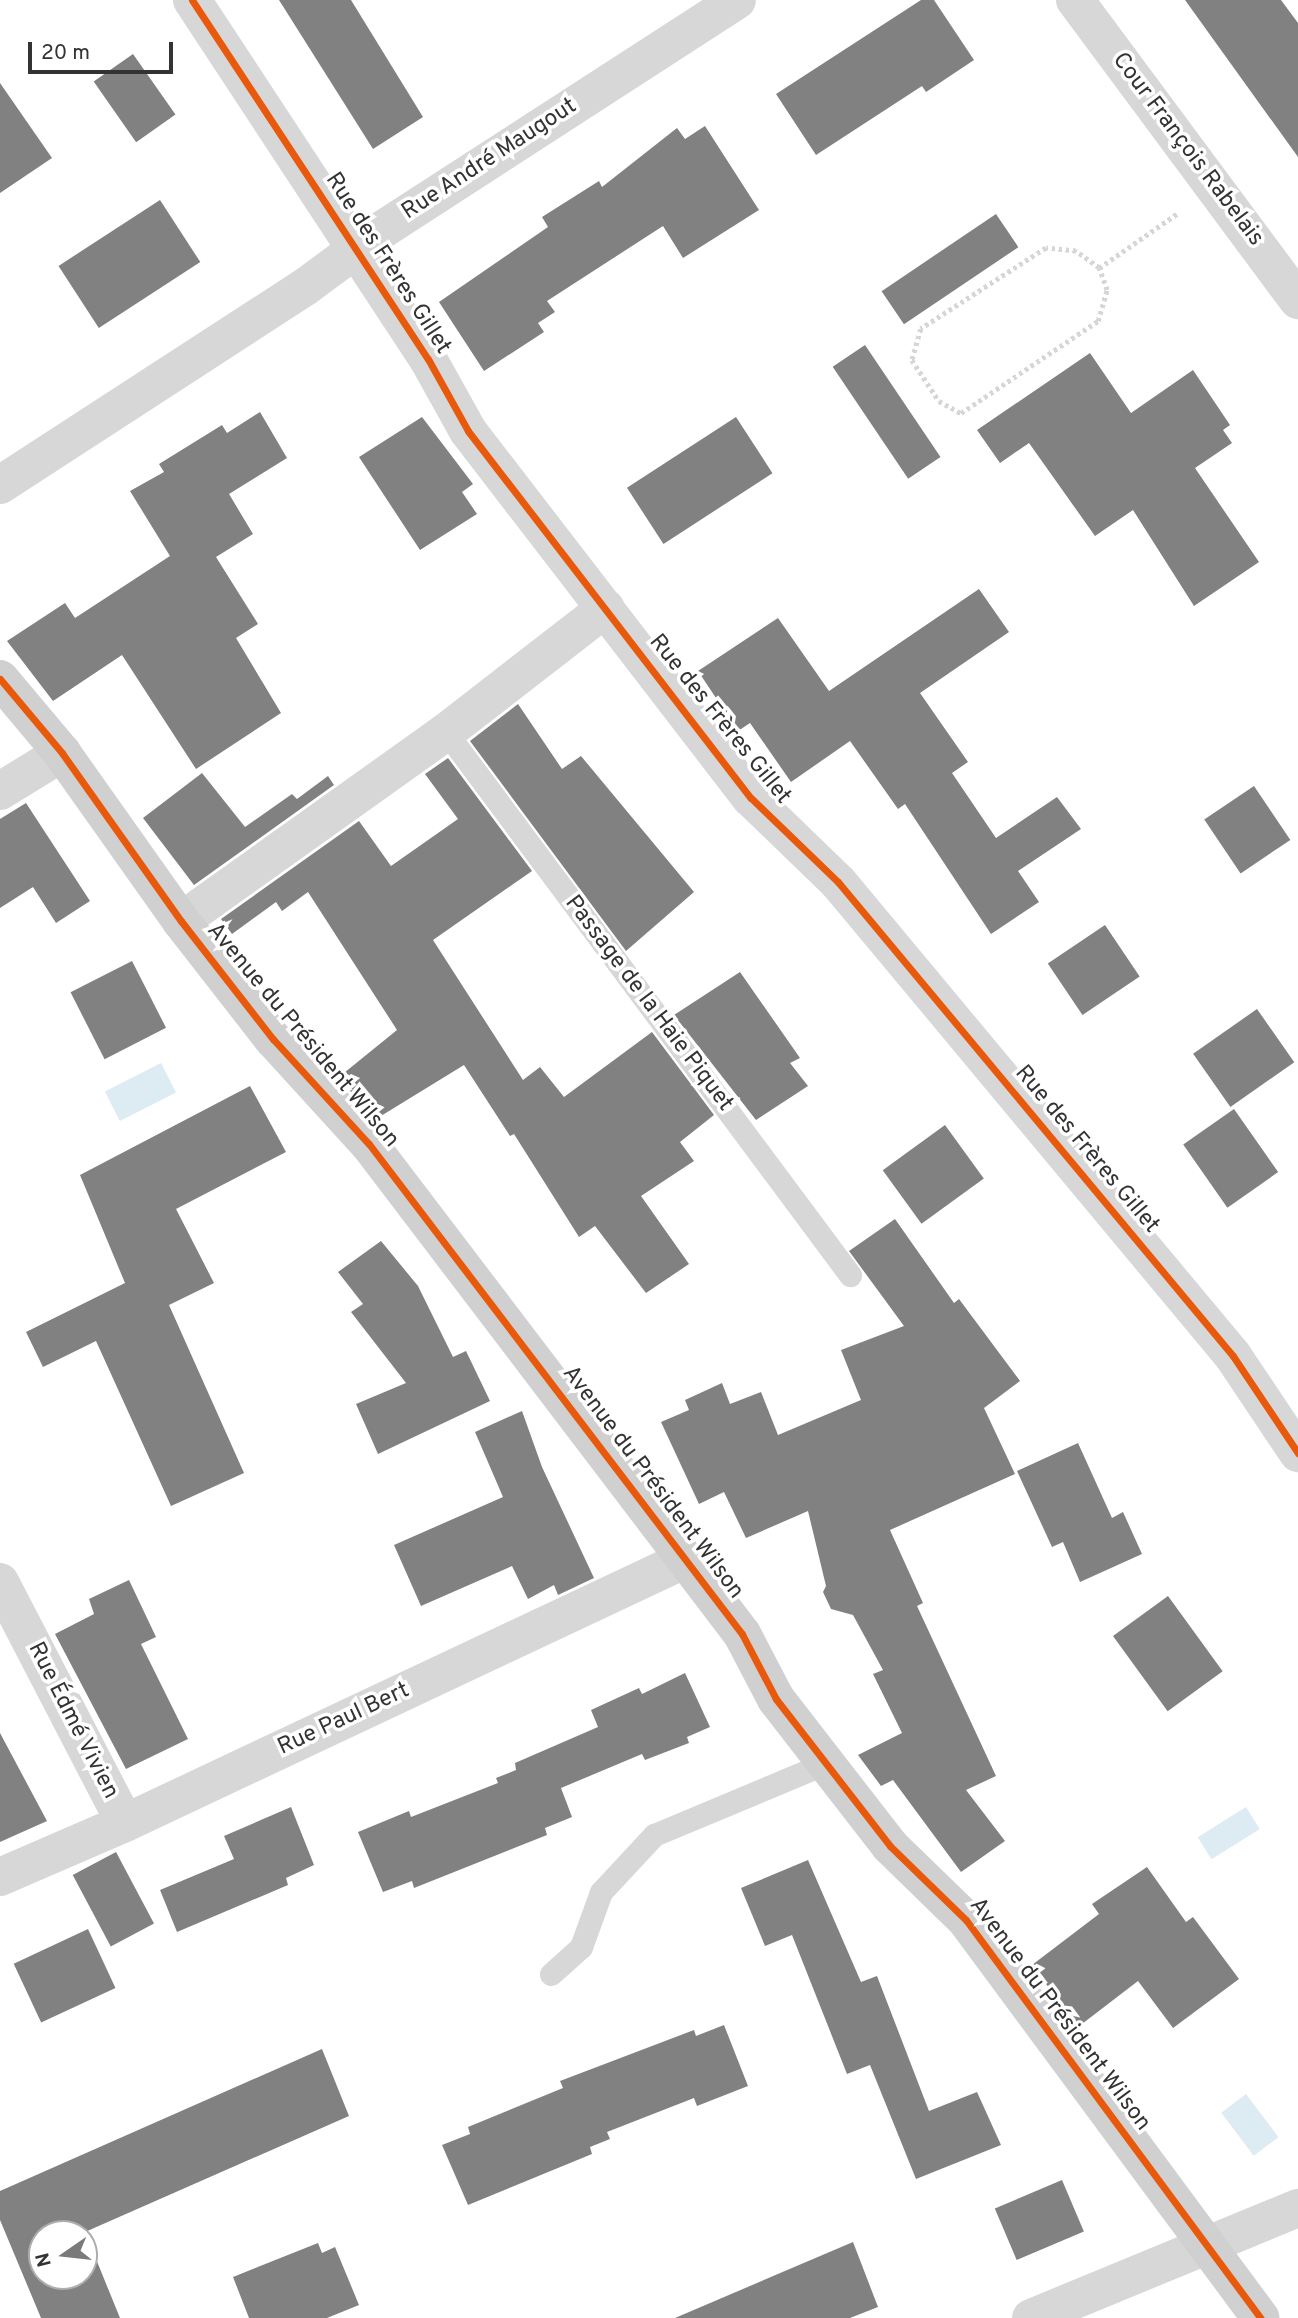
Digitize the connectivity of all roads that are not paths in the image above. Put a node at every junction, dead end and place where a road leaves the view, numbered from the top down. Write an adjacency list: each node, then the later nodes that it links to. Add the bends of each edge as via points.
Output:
1 (192, 0): 4 (street, Rue des Frères Gillet)
2 (737, 0): 4 (street, Rue André Maugout)
3 (1075, 0): 5 (street, Cour François Rabelais)
4 (354, 251): 6 (street, Rue André Maugout); 7 (street, Rue des Frères Gillet, via 428,359 468,431)
5 (1298, 300)
6 (0, 485)
7 (606, 608): 9 (street); 14 (street, Rue des Frères Gillet, via 751,798 838,882 1233,1356)
8 (0, 679): 10 (street, Avenue du Président Wilson)
9 (446, 732): 12 (street); 13 (lane, Passage de la Haie Piquet)
10 (62, 753): 11 (street); 12 (street, Avenue du Président Wilson)
11 (0, 791)
12 (181, 921): 15 (street, Avenue du Président Wilson, via 273,1038 369,1144)
13 (850, 1275)
14 (1298, 1453)
15 (685, 1559): 17 (street, Avenue du Président Wilson, via 742,1634 776,1699); 18 (street, Rue Paul Bert)
16 (0, 1582): 18 (street, Rue Édmé Vivien)
17 (826, 1763): 20 (lane, via 653,1835 601,1892 581,1947); 22 (street, Avenue du Président Wilson, via 890,1846 966,1920)
18 (125, 1823): 19 (street, Rue Paul Bert)
19 (0, 1877)
20 (551, 1974)
21 (1298, 2208): 22 (street)
22 (1209, 2245): 23 (street); 24 (street, Avenue du Président Wilson)
23 (1031, 2318)
24 (1261, 2318)

